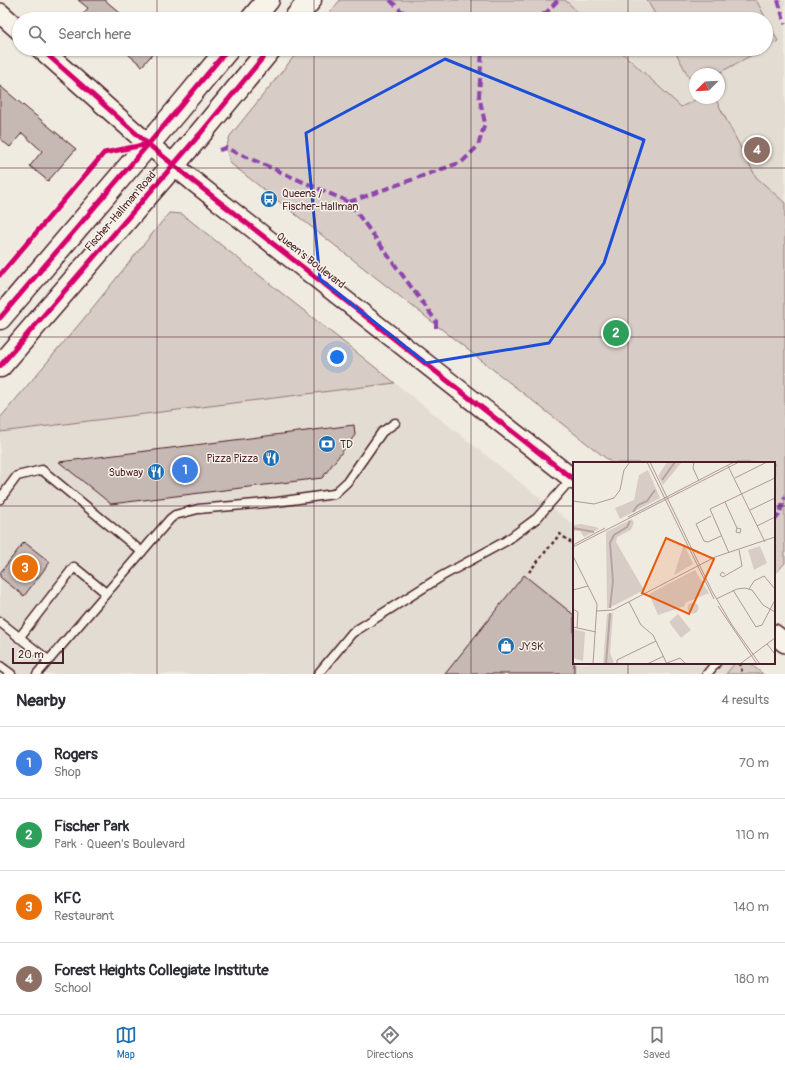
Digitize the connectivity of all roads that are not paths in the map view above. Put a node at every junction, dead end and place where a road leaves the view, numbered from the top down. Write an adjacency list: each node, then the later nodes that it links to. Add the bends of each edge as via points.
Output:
1 (268, 0): 3 (main road)
2 (310, 0): 4 (main road)
3 (258, 12)
4 (301, 12)
5 (0, 13): 6 (street)
6 (12, 24)
7 (49, 56): 10 (street, Queen's Boulevard)
8 (222, 56): 10 (main road, Fischer-Hallman Road)
9 (264, 56): 11 (main road, Fischer-Hallman Road)
10 (148, 144): 11 (street, Queen's Boulevard); 12 (main road, Fischer-Hallman Road)
11 (174, 164): 13 (main road, Fischer-Hallman Road); 15 (street, Queen's Boulevard)
12 (0, 318)
13 (0, 366)
14 (395, 423): 17 (lane, via 382,432 347,482 334,494 175,515)
15 (573, 479): 28 (lane, via 537,518 506,541 442,576 352,633)
16 (0, 498): 17 (lane, via 17,476 42,470)
17 (142, 552): 18 (lane)
18 (106, 593): 21 (lane, via 74,566); 23 (lane)
19 (0, 622): 21 (lane)
20 (775, 635): 22 (street)
21 (19, 638): 23 (lane)
22 (785, 643)
23 (48, 660): 27 (lane)
24 (715, 664): 29 (lane)
25 (0, 666): 26 (lane)
26 (11, 674)
27 (37, 674)
28 (318, 674)
29 (707, 674)

